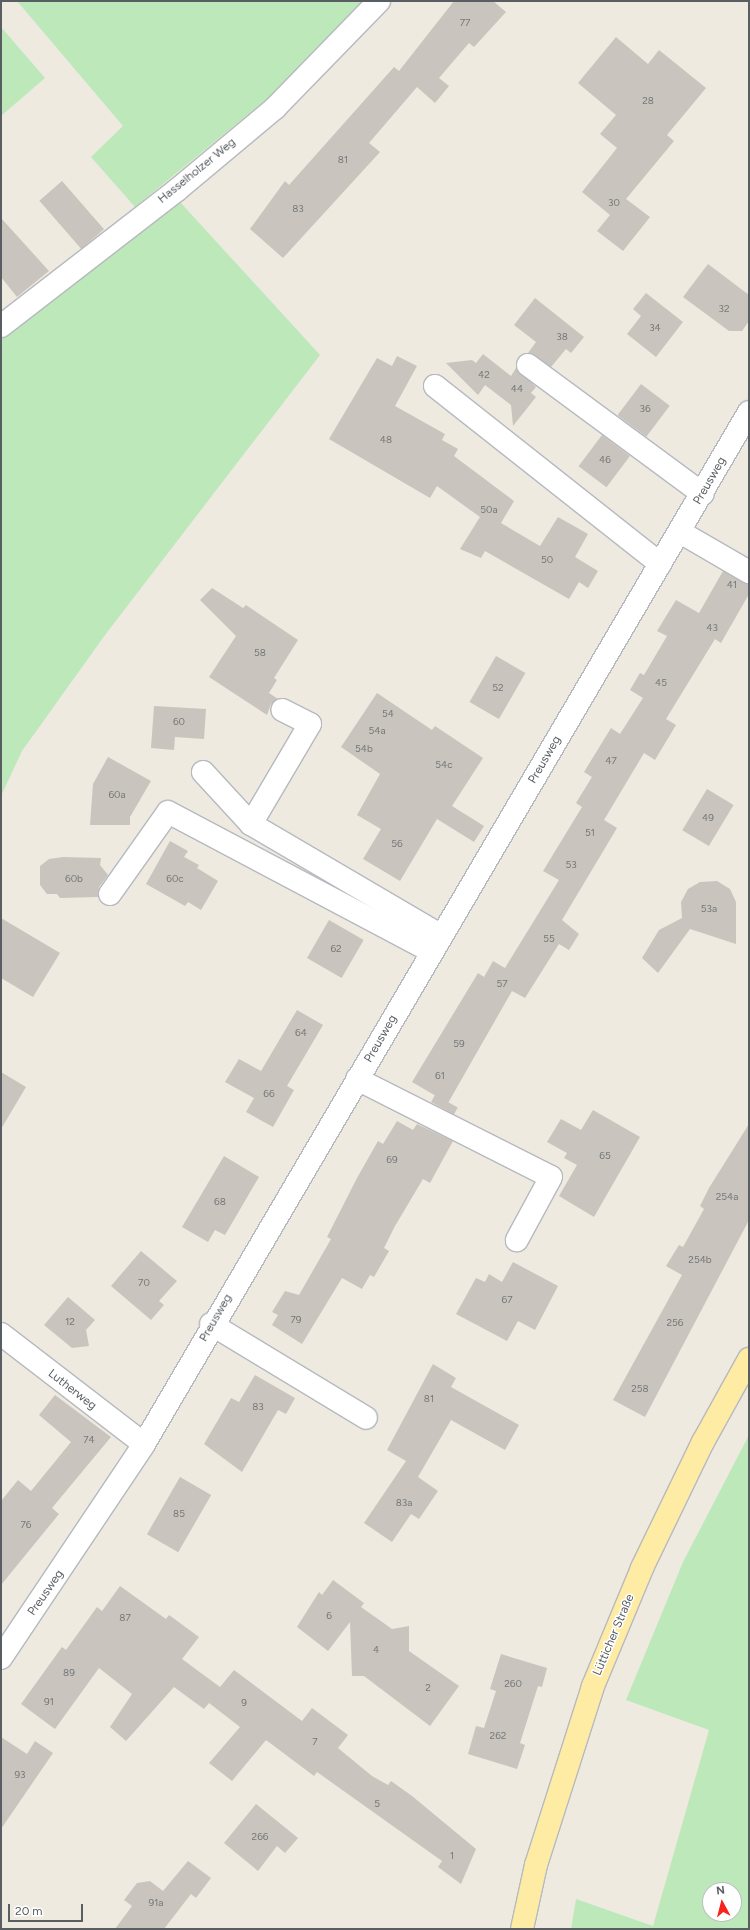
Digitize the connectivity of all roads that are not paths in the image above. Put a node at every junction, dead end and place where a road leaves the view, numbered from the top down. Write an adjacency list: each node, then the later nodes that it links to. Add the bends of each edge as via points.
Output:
1 (379, 1): 2 (street, Hasselholzer Weg, via 275,108 177,190)
2 (1, 326)
3 (528, 365): 6 (street)
4 (435, 386): 8 (street)
5 (749, 412): 6 (street, Preusweg)
6 (703, 494): 7 (street, Preusweg)
7 (680, 532): 8 (street, Preusweg); 9 (street)
8 (660, 564): 14 (street, Preusweg)
9 (749, 572)
10 (282, 710): 12 (street, via 310,724)
11 (203, 772): 12 (street)
12 (251, 824): 14 (street)
13 (110, 894): 14 (street, via 168,812)
14 (437, 944): 15 (street, Preusweg)
15 (357, 1079): 16 (street, via 551,1177); 17 (street, Preusweg)
16 (517, 1240)
17 (211, 1324): 20 (street); 21 (street, Preusweg)
18 (1, 1334): 21 (street, Lutherweg)
19 (749, 1359): 23 (main road, Lütticher Straße, via 703,1442 642,1568 593,1686 536,1865)
20 (366, 1418)
21 (144, 1444): 22 (street, Preusweg)
22 (1, 1658)
23 (522, 1929)

